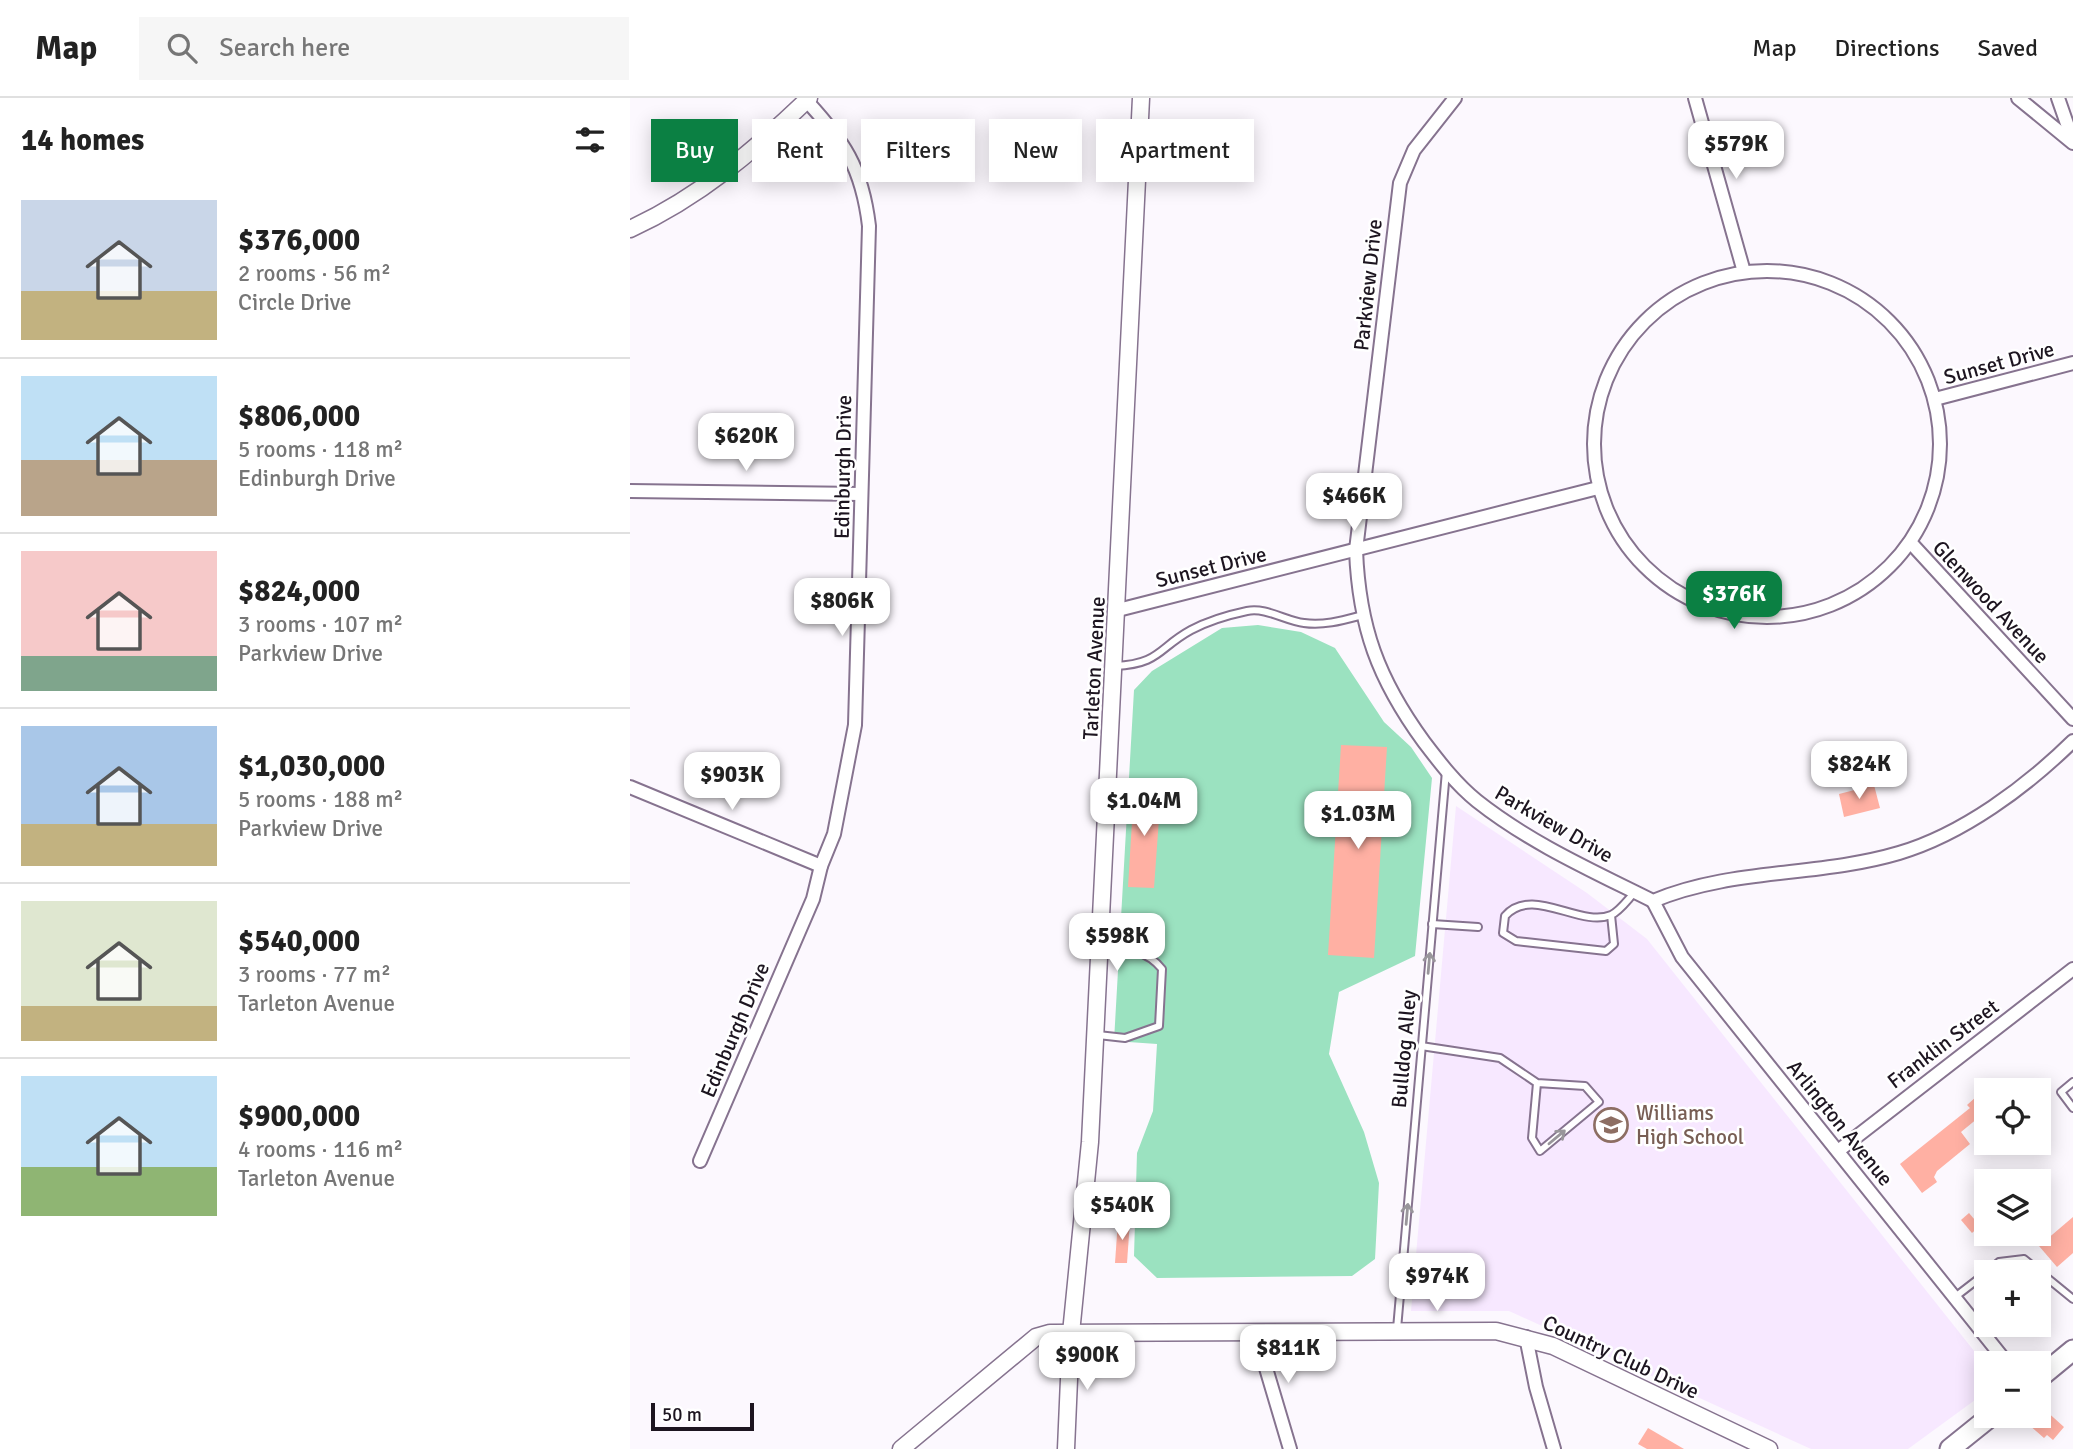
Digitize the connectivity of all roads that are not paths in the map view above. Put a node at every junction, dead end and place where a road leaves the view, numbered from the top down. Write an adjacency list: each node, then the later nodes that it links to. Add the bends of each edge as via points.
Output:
1 (1141, 98): 17 (street, Tarleton Avenue)
2 (1455, 98): 16 (street, Parkview Drive, via 1414,150 1400,183)
3 (1695, 98): 9 (street)
4 (2018, 98): 7 (street)
5 (2058, 98): 7 (street)
6 (806, 99): 8 (street, via 718,178); 14 (street, Edinburgh Drive, via 840,137 865,194 869,275)
7 (2073, 142)
8 (630, 229)
9 (1744, 272): 11 (street, via 1772,271 1826,281 1875,308 1912,349); 12 (street, via 1716,278 1671,300 1622,347 1597,410 1593,459)
10 (2073, 363): 11 (street, Sunset Drive)
11 (1935, 399): 15 (street, via 1938,473 1928,509)
12 (1598, 488): 15 (street, via 1610,519 1650,572 1707,607 1740,615 1795,615 1835,603 1872,582); 16 (street, Sunset Drive)
13 (630, 491): 14 (street)
14 (861, 494): 24 (street, Edinburgh Drive, via 855,725 834,834)
15 (1910, 542): 20 (street, Glenwood Avenue)
16 (1356, 550): 17 (street, Sunset Drive); 18 (street, Parkview Drive)
17 (1118, 610): 19 (street, Tarleton Avenue)
18 (1363, 615): 19 (lane, via 1304,624 1251,610 1190,631 1160,655 1138,665); 22 (street, Parkview Drive, via 1378,669 1399,708)
19 (1115, 666): 32 (street, Tarleton Avenue)
20 (2073, 719)
21 (2073, 741): 26 (street, via 2009,797 1900,852 1721,881)
22 (1446, 771): 25 (street, Parkview Drive, via 1476,801 1524,834); 28 (lane, Bulldog Alley)
23 (630, 787): 24 (street)
24 (821, 866): 40 (street, Edinburgh Drive, via 813,899)
25 (1634, 892): 26 (street, Parkview Drive); 27 (lane)
26 (1653, 901): 39 (street, Arlington Avenue, via 1682,957)
27 (1611, 915): 31 (lane, via 1518,906 1505,916); 31 (lane, via 1614,944 1606,951 1517,942 1509,939)
28 (1432, 924): 29 (lane); 35 (lane, Bulldog Alley, one-way to 28)
29 (1478, 927)
30 (1493, 928): 31 (lane)
31 (1503, 928)
32 (1100, 947): 34 (street, Tarleton Avenue); 34 (lane, via 1134,949 1163,969 1159,1026 1125,1038)
33 (2073, 969): 39 (street, Franklin Street)
34 (1096, 1035): 47 (street, Tarleton Avenue)
35 (1422, 1046): 37 (lane, via 1500,1058); 46 (lane, Bulldog Alley, one-way to 35)
36 (2073, 1082): 38 (lane, via 2061,1092)
37 (1537, 1083): 37 (lane, one-way to 37, via 1532,1138 1540,1151 1599,1102 1585,1086)
38 (2073, 1108)
39 (1838, 1151): 43 (street, Arlington Avenue)
40 (700, 1161)
41 (2051, 1281): 44 (lane)
42 (1974, 1283): 43 (lane)
43 (1955, 1297): 49 (street, Arlington Avenue)
44 (2073, 1299)
45 (1255, 1331): 46 (street, Country Club Drive); 47 (street, Country Club Drive); 55 (street)
46 (1397, 1331): 48 (street, Country Club Drive, via 1496,1331)
47 (1071, 1333): 53 (street, Country Club Drive, via 1036,1337); 54 (street, Tarleton Avenue)
48 (1526, 1337): 56 (street); 57 (street, Country Club Drive)
49 (1998, 1351)
50 (2072, 1353): 51 (main road)
51 (2051, 1368)
52 (1976, 1428): 58 (main road)
53 (901, 1449)
54 (1066, 1449)
55 (1290, 1449)
56 (1554, 1449)
57 (1769, 1449)
58 (1950, 1449)

